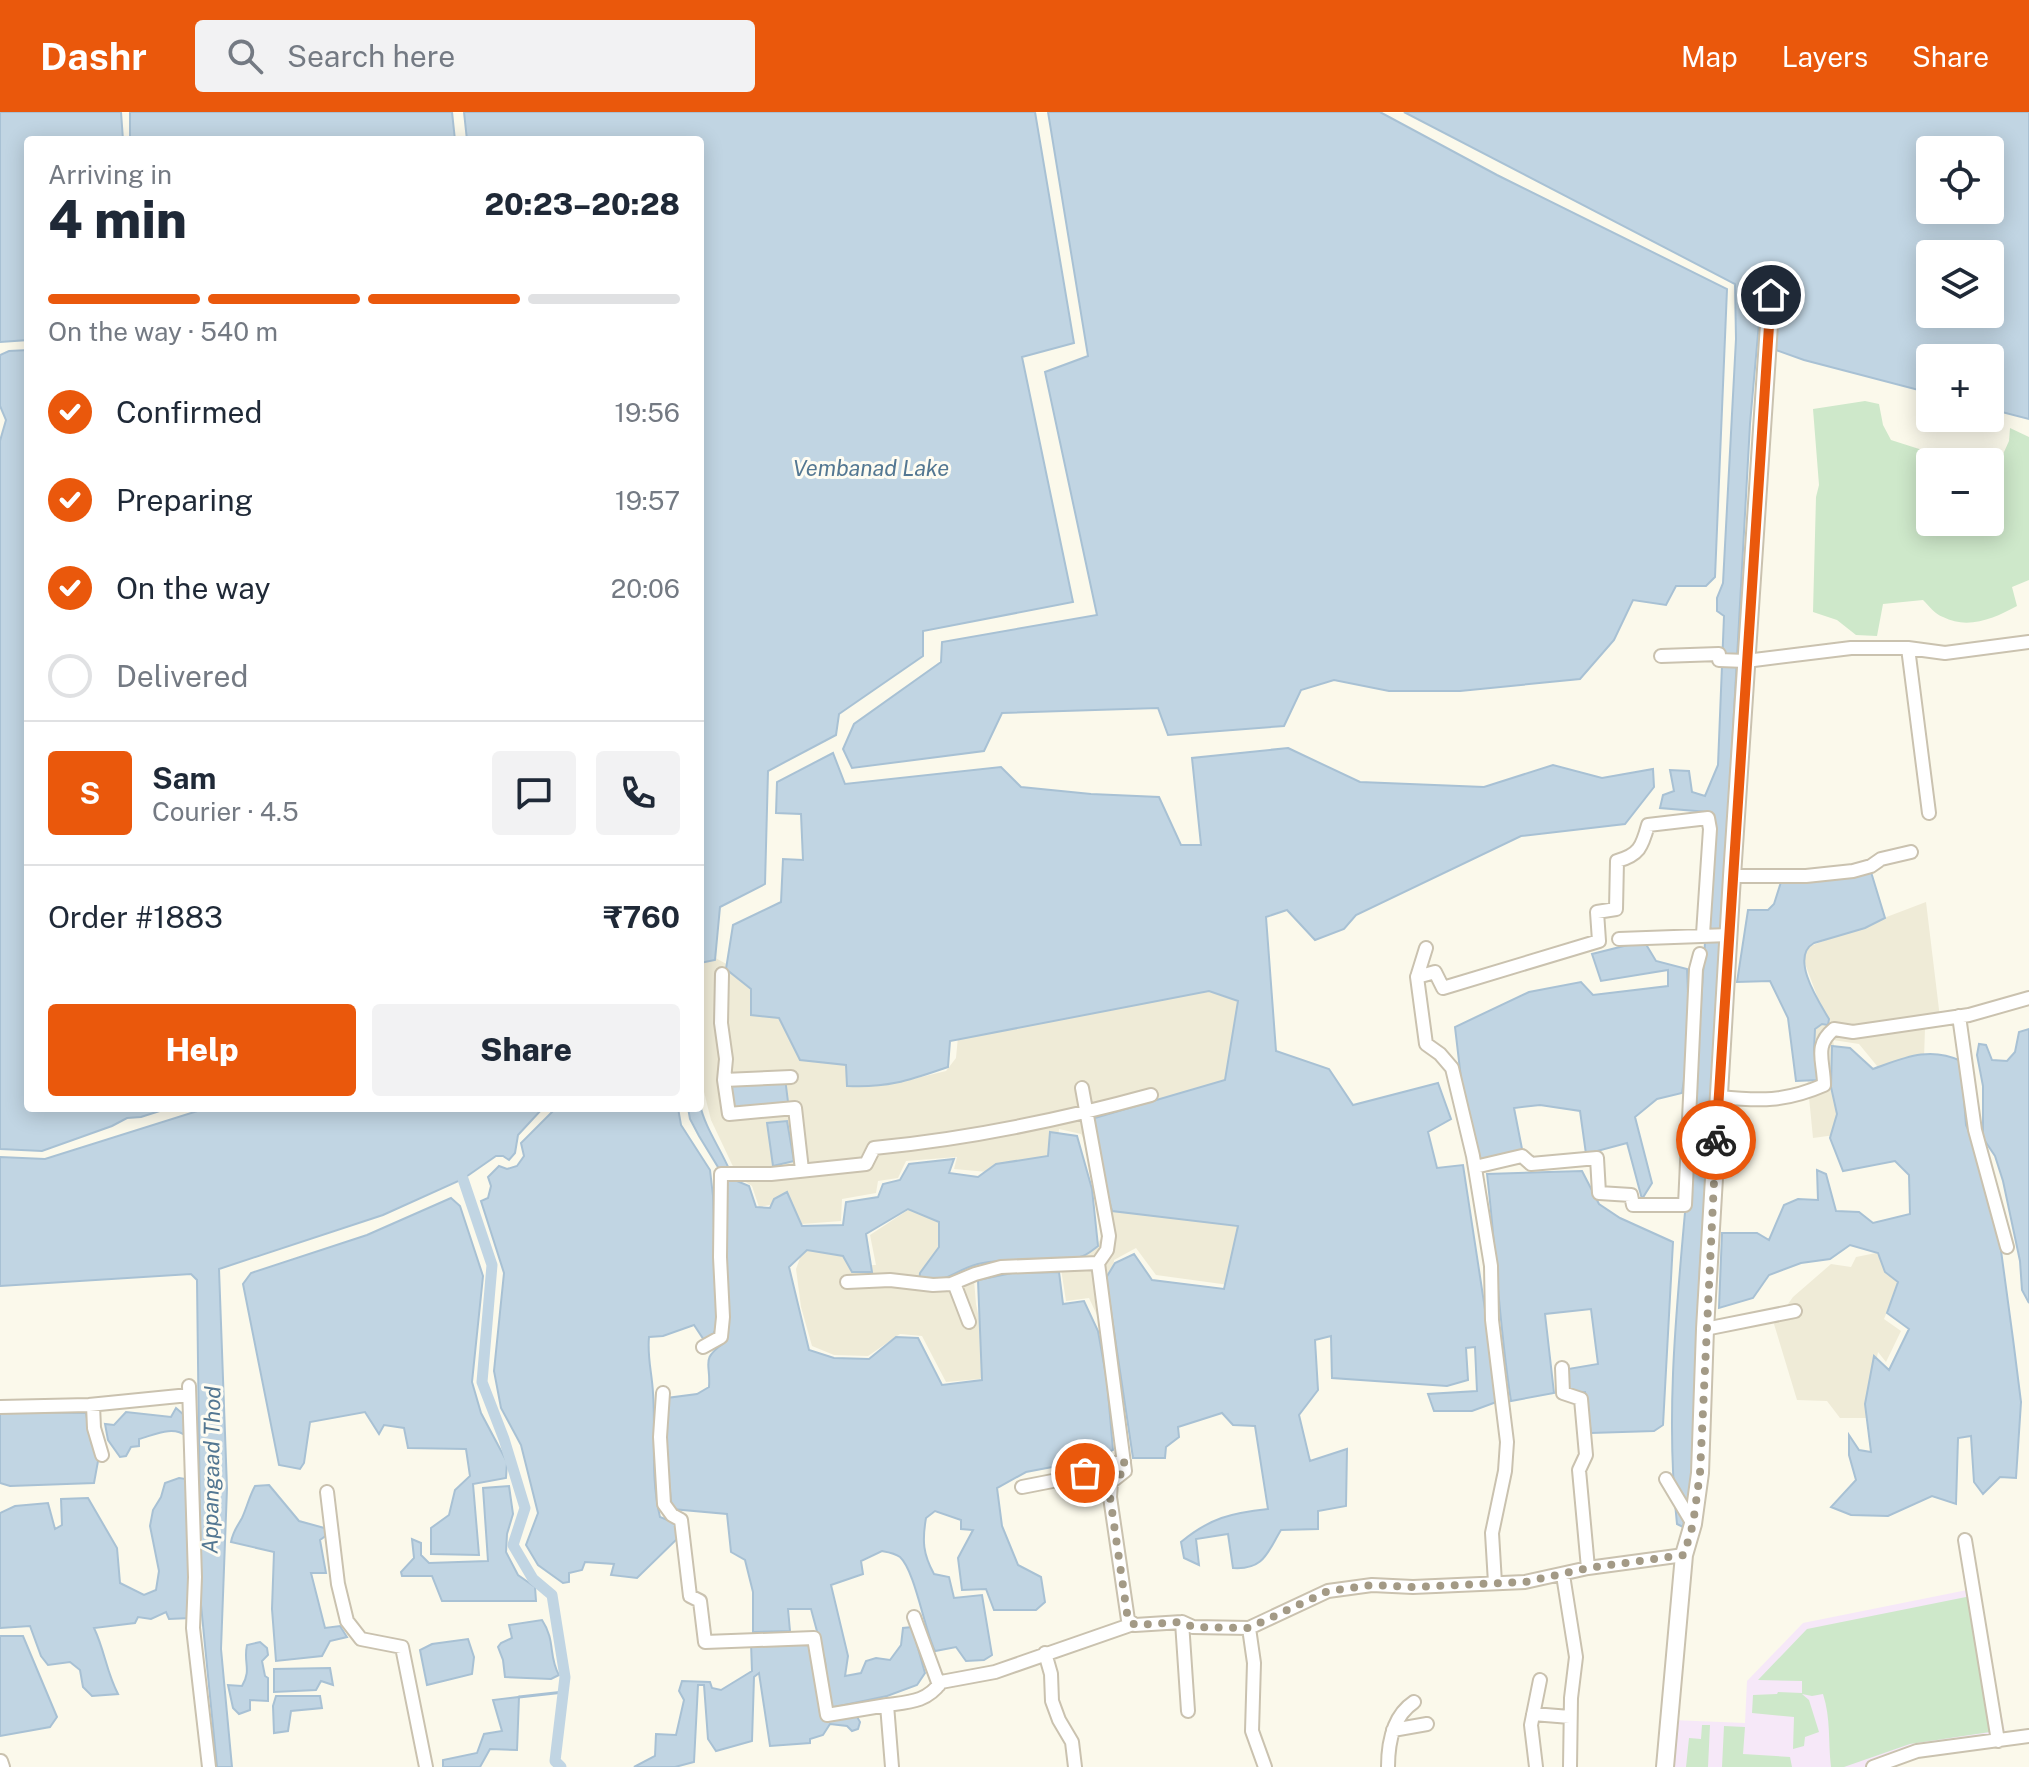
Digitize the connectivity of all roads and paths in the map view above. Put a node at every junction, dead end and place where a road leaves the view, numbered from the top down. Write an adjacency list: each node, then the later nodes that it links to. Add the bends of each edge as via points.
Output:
1 (1771, 295): 5 (street)
2 (2029, 642): 3 (street, via 1945,653)
3 (1908, 648): 5 (street, via 1851,648); 6 (street)
4 (1661, 656): 5 (street, via 1719,654 1719,660)
5 (1746, 661): 8 (street)
6 (1929, 813)
7 (1911, 852): 8 (street, via 1853,871)
8 (1732, 876): 10 (street)
9 (1703, 934): 10 (street); 11 (street); 15 (street, via 1708,818 1648,825 1642,845 1631,857 1617,861 1616,909 1597,912 1599,941 1443,988 1435,972)
10 (1729, 935): 22 (street)
11 (1619, 939)
12 (1426, 948): 15 (street)
13 (1700, 954): 24 (street, via 1685,1205 1633,1205 1631,1195 1599,1193 1597,1158 1531,1164 1522,1156)
14 (722, 974): 19 (street)
15 (1417, 977): 24 (street, via 1426,1044 1452,1068)
16 (2029, 998): 17 (street)
17 (1959, 1016): 22 (street, via 1853,1032 1834,1029 1820,1046 1824,1085 1764,1101); 26 (street, via 1975,1130)
18 (791, 1077): 19 (street)
19 (724, 1080): 25 (street, via 729,1114 795,1108)
20 (1082, 1088): 23 (street)
21 (1151, 1095): 23 (street)
22 (1719, 1097): 32 (street)
23 (1086, 1113): 25 (street, via 949,1140 874,1148 866,1164); 27 (street, via 1109,1236)
24 (1475, 1167): 48 (street, via 1491,1266 1507,1442 1492,1533)
25 (802, 1170): 33 (street, via 721,1174 721,1337)
26 (2007, 1247)
27 (1098, 1263): 29 (street, via 1001,1267); 39 (street)
28 (847, 1282): 29 (street)
29 (954, 1283): 31 (street)
30 (1795, 1311): 32 (street)
31 (969, 1322)
32 (1705, 1329): 43 (street)
33 (703, 1347)
34 (1562, 1368): 46 (street, via 1563,1393 1581,1399 1586,1455 1579,1470)
35 (663, 1393): 57 (street, via 664,1504 681,1520 690,1596 700,1601 705,1642 814,1638 827,1715)
36 (93, 1405): 37 (street); 38 (street); 65 (street, via 189,1390 193,1628)
37 (0, 1407)
38 (102, 1455)
39 (1124, 1461): 41 (street); 51 (street, via 1125,1471 1111,1482 1110,1497 1128,1620)
40 (1666, 1479): 43 (street)
41 (1022, 1487)
42 (327, 1492): 66 (street, via 347,1621 361,1639 402,1647)
43 (1693, 1524): 45 (street)
44 (1965, 1540): 64 (street)
45 (1684, 1555): 46 (street); 73 (street)
46 (1588, 1568): 47 (street)
47 (1563, 1575): 48 (street); 60 (street, via 1576,1657)
48 (1495, 1583): 52 (street, via 1328,1591)
49 (914, 1617): 55 (street)
50 (1182, 1622): 51 (street); 52 (street); 58 (street)
51 (1133, 1624): 53 (street)
52 (1249, 1628): 69 (street, via 1252,1731)
53 (1045, 1653): 55 (street); 68 (street, via 1052,1701 1072,1742)
54 (1540, 1680): 59 (street)
55 (939, 1685): 57 (street, via 921,1700)
56 (1414, 1702): 62 (street)
57 (887, 1705): 67 (street)
58 (1188, 1711)
59 (1533, 1714): 60 (street); 71 (street)
60 (1570, 1717): 72 (street)
61 (1427, 1724): 62 (street)
62 (1393, 1730): 70 (street)
63 (2029, 1736): 64 (street)
64 (1998, 1741): 74 (street, via 1917,1751)
65 (209, 1767)
66 (426, 1767)
67 (892, 1767)
68 (1075, 1767)
69 (1265, 1767)
70 (1388, 1767)
71 (1536, 1767)
72 (1570, 1767)
73 (1665, 1767)
74 (1873, 1767)

